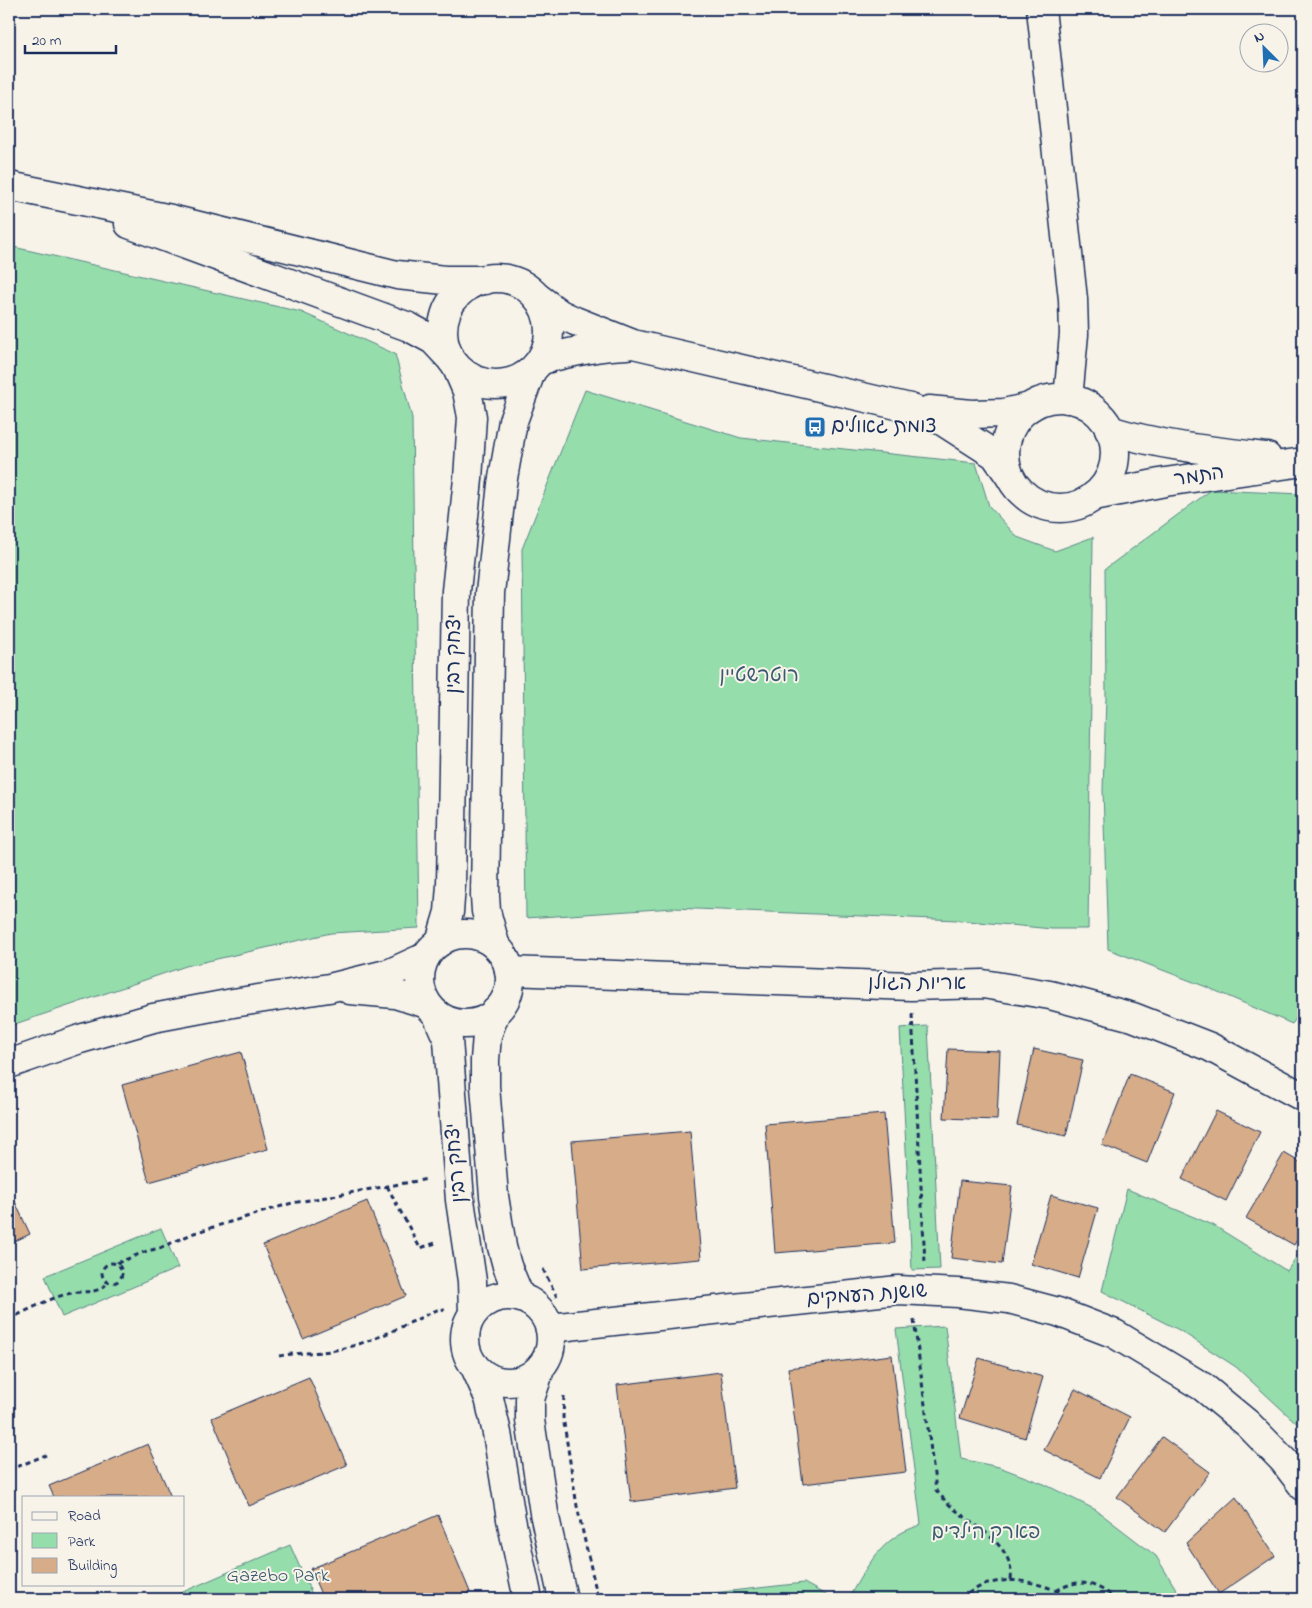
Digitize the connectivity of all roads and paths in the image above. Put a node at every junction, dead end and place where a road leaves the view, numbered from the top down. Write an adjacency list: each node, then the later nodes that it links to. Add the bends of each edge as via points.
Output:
1 (1041, 9): 8 (main road, via 1073,299 1074,342)
2 (17, 188): 3 (main road, via 171,219 397,275); 6 (main road, via 72,203 409,327 433,340)
3 (485, 280): 4 (main road, via 508,279 524,285); 6 (main road, via 474,282 460,292 449,306 443,322 443,339)
4 (537, 297): 5 (main road, via 567,318); 7 (main road, via 550,328 548,345)
5 (633, 344): 7 (main road, via 591,348); 9 (main road)
6 (452, 362): 7 (main road, via 470,378 485,384 502,385 517,380); 16 (main road, יצחק רבין, via 467,391 472,417 456,591 449,912)
7 (536, 366): 15 (main road, יצחק רבין, via 513,421 502,484 490,593 485,896)
8 (1068, 399): 10 (main road, via 1052,399); 11 (main road, via 1096,411)
9 (910, 408): 10 (main road, via 972,414); 13 (main road, via 939,419 995,455)
10 (1030, 408): 13 (main road, via 1012,426 1006,442)
11 (1109, 430): 12 (main road, התמר, via 1186,448); 14 (main road, via 1115,451 1113,468 1106,483)
12 (1303, 461): 14 (main road, התמר)
13 (1009, 475): 14 (main road, via 1017,489 1046,506 1063,508)
14 (1094, 496)
15 (495, 944): 16 (main road, via 481,936 464,933 448,936); 17 (main road)
16 (432, 949): 19 (main road, via 390,973); 20 (main road, via 420,972 420,989)
17 (509, 971): 18 (main road, אריות הגולן); 21 (main road, via 506,998)
18 (911, 986): 23 (main road, אריות הגולן, via 983,984 1050,995 1133,1017 1210,1046); 29 (path)
19 (329, 988): 20 (main road, via 395,994); 22 (main road, via 153,1018)
20 (432, 1009): 21 (main road, via 452,1022 468,1024 483,1020); 31 (main road, יצחק רבין, via 448,1040 460,1200 472,1281)
21 (496, 1011): 30 (main road, יצחק רבין, via 486,1035 485,1069 494,1196 502,1247)
22 (9, 1064)
23 (1303, 1097)
24 (434, 1178): 25 (path)
25 (388, 1186): 26 (path, via 420,1248); 27 (path, via 292,1203 194,1233)
26 (442, 1241)
27 (117, 1263): 28 (path, via 123,1271 122,1278); 28 (path, via 110,1262 102,1269)
28 (108, 1282): 32 (path, via 95,1292 72,1293)
29 (918, 1290): 33 (main road, שושנת העמקים); 39 (main road, שושנת העמקים, via 1009,1299 1058,1312 1115,1334 1210,1393 1248,1424 1284,1460); 40 (path, via 936,1490 951,1507 998,1545 1010,1563)
30 (520, 1297): 31 (main road, via 498,1296); 33 (main road, via 534,1303)
31 (461, 1311): 34 (path, via 437,1310 366,1342 342,1349); 35 (main road, via 466,1326 466,1350)
32 (9, 1319)
33 (550, 1328): 36 (main road, via 548,1356)
34 (279, 1356)
35 (475, 1367): 36 (main road, via 496,1381 513,1382); 42 (main road, via 489,1398 497,1433)
36 (540, 1369): 43 (main road, via 530,1399 530,1420 544,1513)
37 (46, 1455): 38 (path)
38 (9, 1470)
39 (1303, 1486)
40 (1011, 1580): 41 (path, via 1037,1583); 44 (path, via 987,1583)
41 (1056, 1591): 45 (path); 46 (path, via 1068,1584 1093,1584)
42 (528, 1599)
43 (564, 1599)
44 (961, 1599)
45 (1073, 1599)
46 (1117, 1599)

